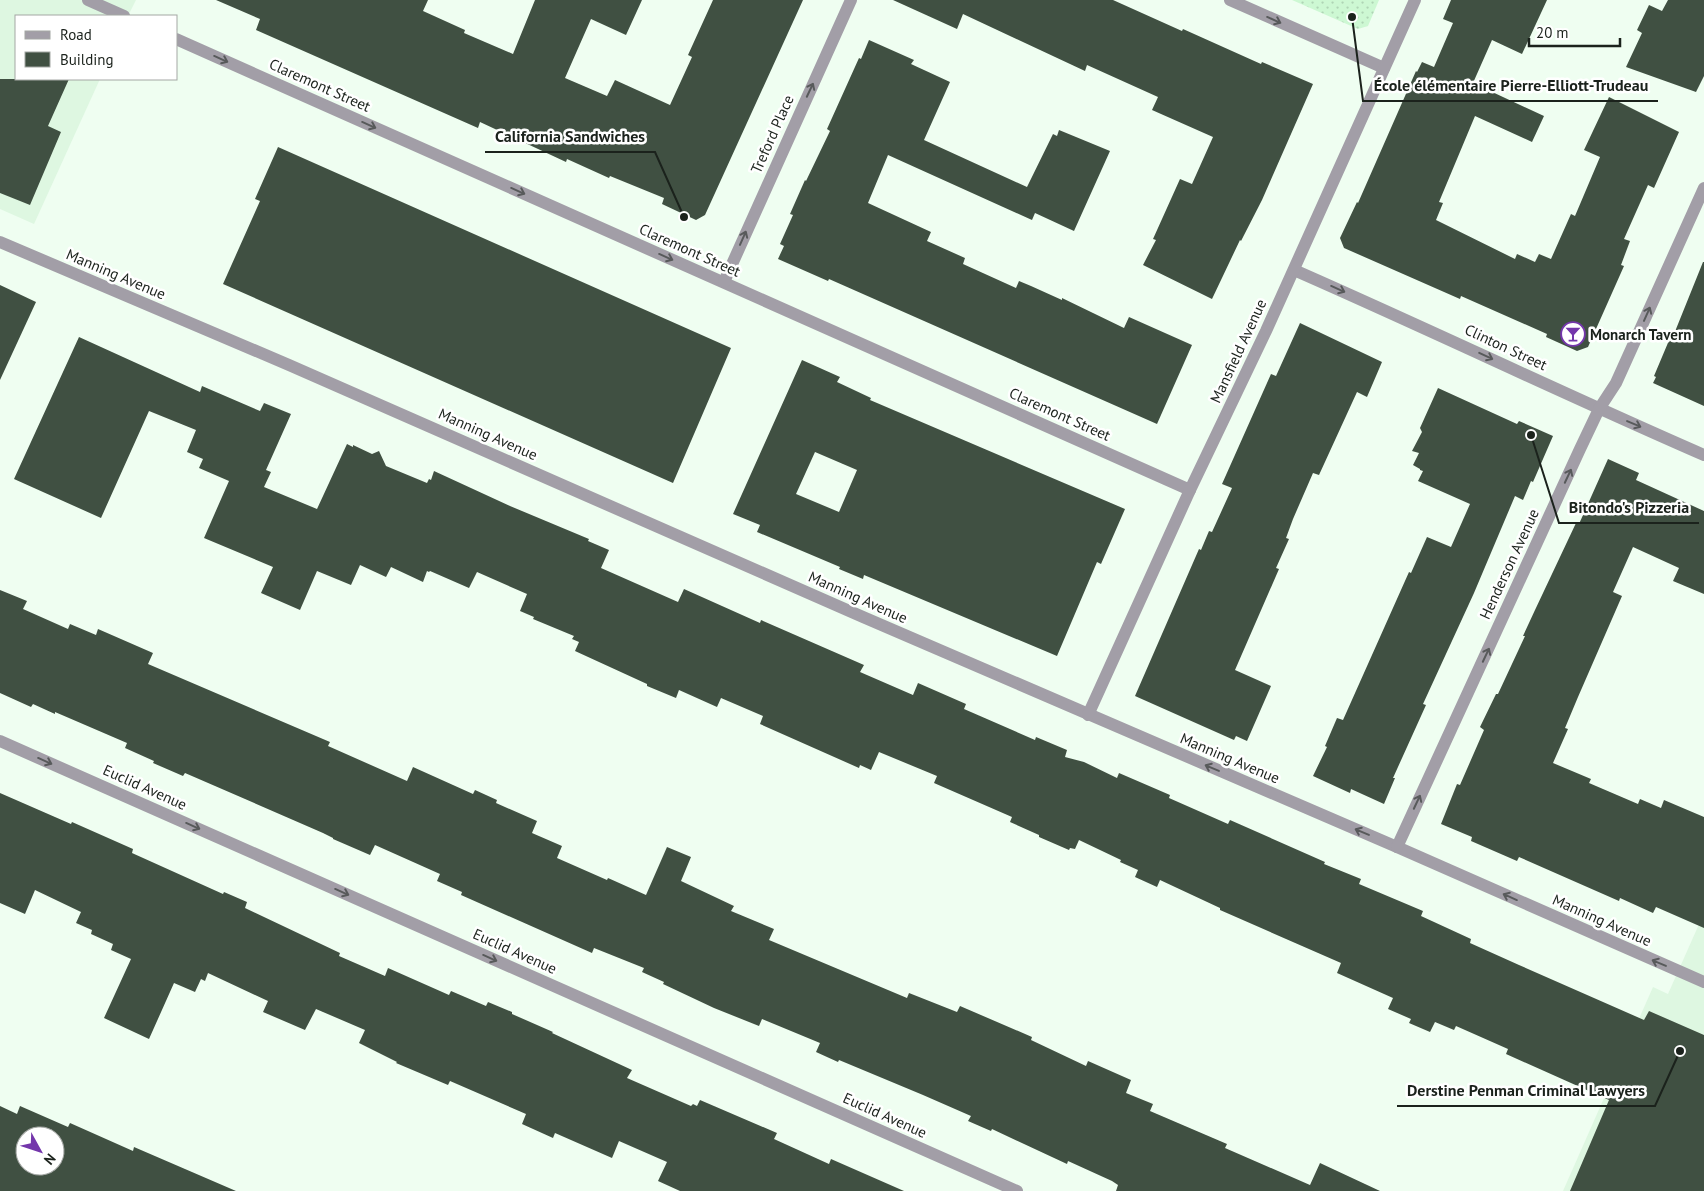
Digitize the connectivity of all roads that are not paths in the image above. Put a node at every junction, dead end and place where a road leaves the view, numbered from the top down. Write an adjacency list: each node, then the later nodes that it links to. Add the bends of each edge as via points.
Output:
1 (88, 0): 5 (street)
2 (852, 0): 11 (street, Treford Place, one-way to 2)
3 (1230, 0): 7 (street, one-way to 7)
4 (1415, 0): 7 (street, Mansfield Avenue)
5 (122, 15)
6 (178, 40): 11 (street, Claremont Street, one-way to 11)
7 (1384, 68): 10 (street, Mansfield Avenue)
8 (1704, 188): 12 (street, Henderson Avenue, one-way to 8, via 1616,383)
9 (0, 242): 15 (street, Manning Avenue)
10 (1294, 270): 12 (street, Clinton Street, one-way to 12); 14 (street, Mansfield Avenue)
11 (724, 282): 14 (street, Claremont Street)
12 (1599, 409): 13 (street, Clinton Street, one-way to 13); 17 (street, Henderson Avenue, one-way to 12)
13 (1704, 455)
14 (1190, 490): 15 (street, Mansfield Avenue)
15 (1088, 715): 17 (street, Manning Avenue, one-way to 15)
16 (0, 741): 19 (street, Euclid Avenue, one-way to 19)
17 (1397, 847): 18 (street, Manning Avenue, one-way to 17)
18 (1704, 982)
19 (1017, 1191)

